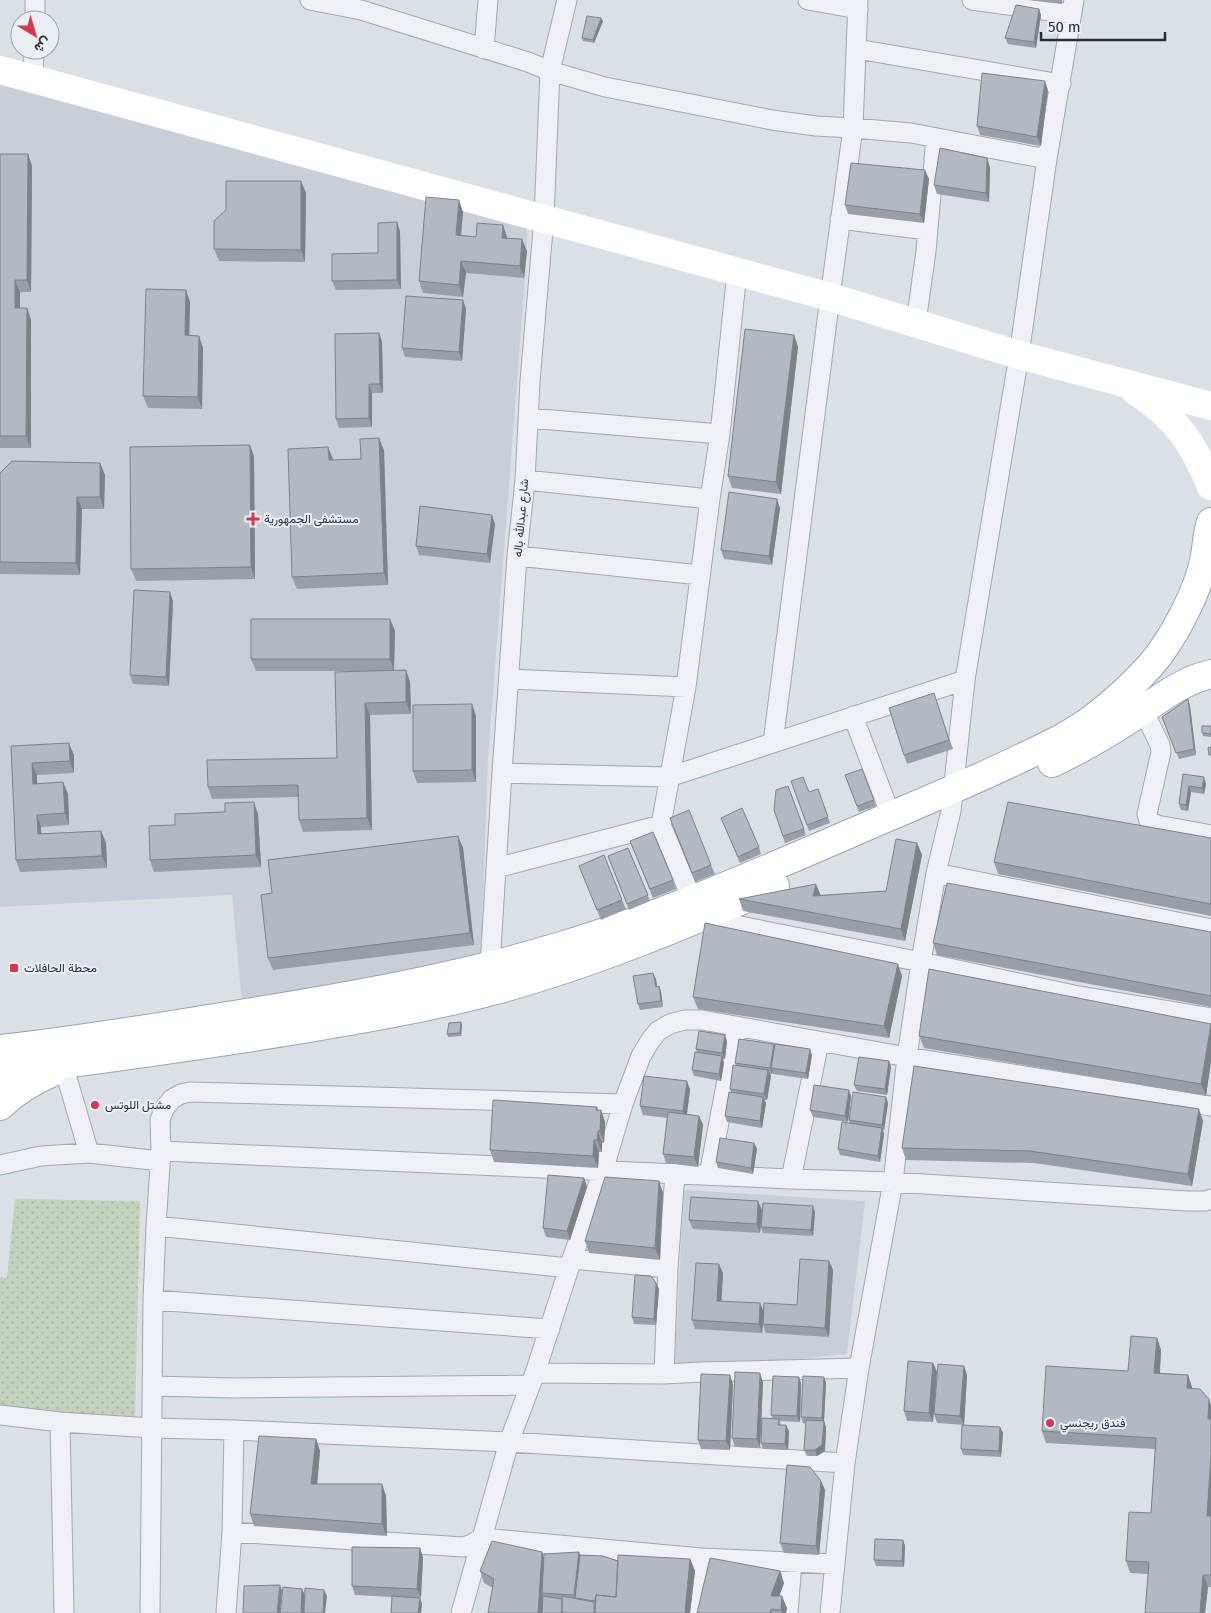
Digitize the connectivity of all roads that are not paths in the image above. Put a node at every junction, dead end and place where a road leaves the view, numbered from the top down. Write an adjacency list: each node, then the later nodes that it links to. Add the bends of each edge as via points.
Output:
1 (310, 0): 8 (street, via 360,10)
2 (488, 0): 8 (street)
3 (567, 0): 12 (street, شارع عبدالله باله)
4 (808, 0): 6 (street)
5 (972, 0): 7 (street)
6 (858, 4): 9 (street)
7 (1073, 7): 14 (street)
8 (484, 49): 12 (street)
9 (857, 49): 14 (street); 15 (street)
10 (34, 60): 13 (street)
11 (0, 70): 13 (main road)
12 (550, 71): 15 (street, via 605,86 772,120); 18 (street, شارع عبدالله باله)
13 (33, 79): 18 (main road)
14 (1061, 84): 17 (street)
15 (853, 128): 16 (street); 19 (street)
16 (936, 138): 17 (street); 20 (street)
17 (1047, 159): 24 (street)
18 (544, 218): 21 (main road); 27 (street, شارع عبدالله باله)
19 (840, 219): 20 (street); 22 (street)
20 (928, 230): 23 (street)
21 (737, 272): 22 (main road); 28 (street)
22 (830, 297): 23 (main road); 43 (street)
23 (916, 324): 24 (main road)
24 (1019, 354): 25 (main road); 39 (street)
25 (1122, 383): 26 (main road); 30 (main road, via 1151,401 1173,421 1191,443)
26 (1211, 406)
27 (529, 418): 28 (street); 29 (street, شارع عبدالله باله)
28 (720, 434): 31 (street)
29 (525, 480): 31 (street); 33 (street, شارع عبدالله باله)
30 (1211, 486)
31 (710, 499): 35 (street)
32 (1211, 522): 34 (main road)
33 (518, 556): 35 (street); 38 (street, شارع عبدالله باله)
34 (1205, 559): 36 (main road); 46 (main road, via 1176,630 1152,664 1121,696 1055,743)
35 (700, 575): 40 (street)
36 (1211, 595)
37 (1211, 674): 41 (main road, via 1188,681)
38 (509, 679): 40 (street); 44 (street, شارع عبدالله باله)
39 (965, 680): 42 (street); 46 (street)
40 (686, 688): 45 (street)
41 (1143, 710): 46 (main road, via 1087,745); 49 (street, via 1161,752 1147,814 1149,821)
42 (853, 716): 43 (street); 47 (street)
43 (773, 743): 45 (street)
44 (502, 773): 45 (street); 50 (street, شارع عبدالله باله)
45 (669, 777): 48 (street)
46 (952, 800): 47 (main road); 51 (street); 52 (main road)
47 (891, 816): 52 (main road, via 773,867)
48 (661, 825): 50 (street); 52 (street)
49 (1211, 835)
50 (496, 868): 55 (street, شارع عبدالله باله)
51 (936, 873): 53 (street); 54 (street)
52 (696, 908): 54 (street); 55 (main road, via 622,925 562,946); 62 (main road, via 569,967 496,990 416,1009 279,1034)
53 (1211, 929)
54 (921, 962): 56 (street, via 1074,995); 61 (street)
55 (490, 965): 62 (main road, via 402,986 263,1010)
56 (1211, 1018)
57 (737, 1027): 59 (street); 64 (street, via 684,1020 658,1031 641,1056); 72 (street)
58 (0, 1034): 62 (main road)
59 (819, 1042): 61 (street); 73 (street)
60 (0, 1049): 62 (main road)
61 (907, 1057): 66 (street); 74 (street)
62 (65, 1058): 63 (main road); 65 (main road); 67 (street)
63 (0, 1073)
64 (623, 1104): 68 (street, via 190,1092 172,1099 164,1109 160,1120); 70 (street)
65 (0, 1106)
66 (1211, 1106)
67 (89, 1152): 68 (street); 69 (street, via 41,1156)
68 (161, 1156): 70 (street); 76 (street)
69 (0, 1165)
70 (603, 1171): 71 (street); 77 (street)
71 (675, 1173): 72 (street); 78 (street)
72 (709, 1176): 73 (street)
73 (791, 1179): 74 (street)
74 (893, 1182): 75 (street, via 1187,1201); 81 (street)
75 (1211, 1199)
76 (156, 1226): 77 (street); 79 (street)
77 (571, 1264): 78 (street); 80 (street)
78 (668, 1268): 82 (street)
79 (153, 1300): 80 (street); 84 (street)
80 (550, 1329): 83 (street)
81 (859, 1368): 82 (street); 90 (street)
82 (664, 1374): 83 (street)
83 (532, 1379): 84 (street, via 243,1388); 89 (street)
84 (153, 1386): 87 (street)
85 (0, 1415): 86 (street)
86 (60, 1422): 87 (street); 96 (street)
87 (152, 1428): 88 (street); 97 (street)
88 (234, 1430): 89 (street); 91 (street)
89 (509, 1442): 90 (street); 92 (street)
90 (845, 1463): 95 (street)
91 (232, 1532): 92 (street, via 463,1547); 98 (street)
92 (482, 1538): 93 (street); 99 (street)
93 (701, 1558): 94 (street); 100 (street)
94 (792, 1562): 95 (street); 101 (street)
95 (835, 1564): 102 (street)
96 (64, 1613)
97 (150, 1613)
98 (226, 1613)
99 (461, 1613)
100 (697, 1613)
101 (788, 1613)
102 (830, 1613)

